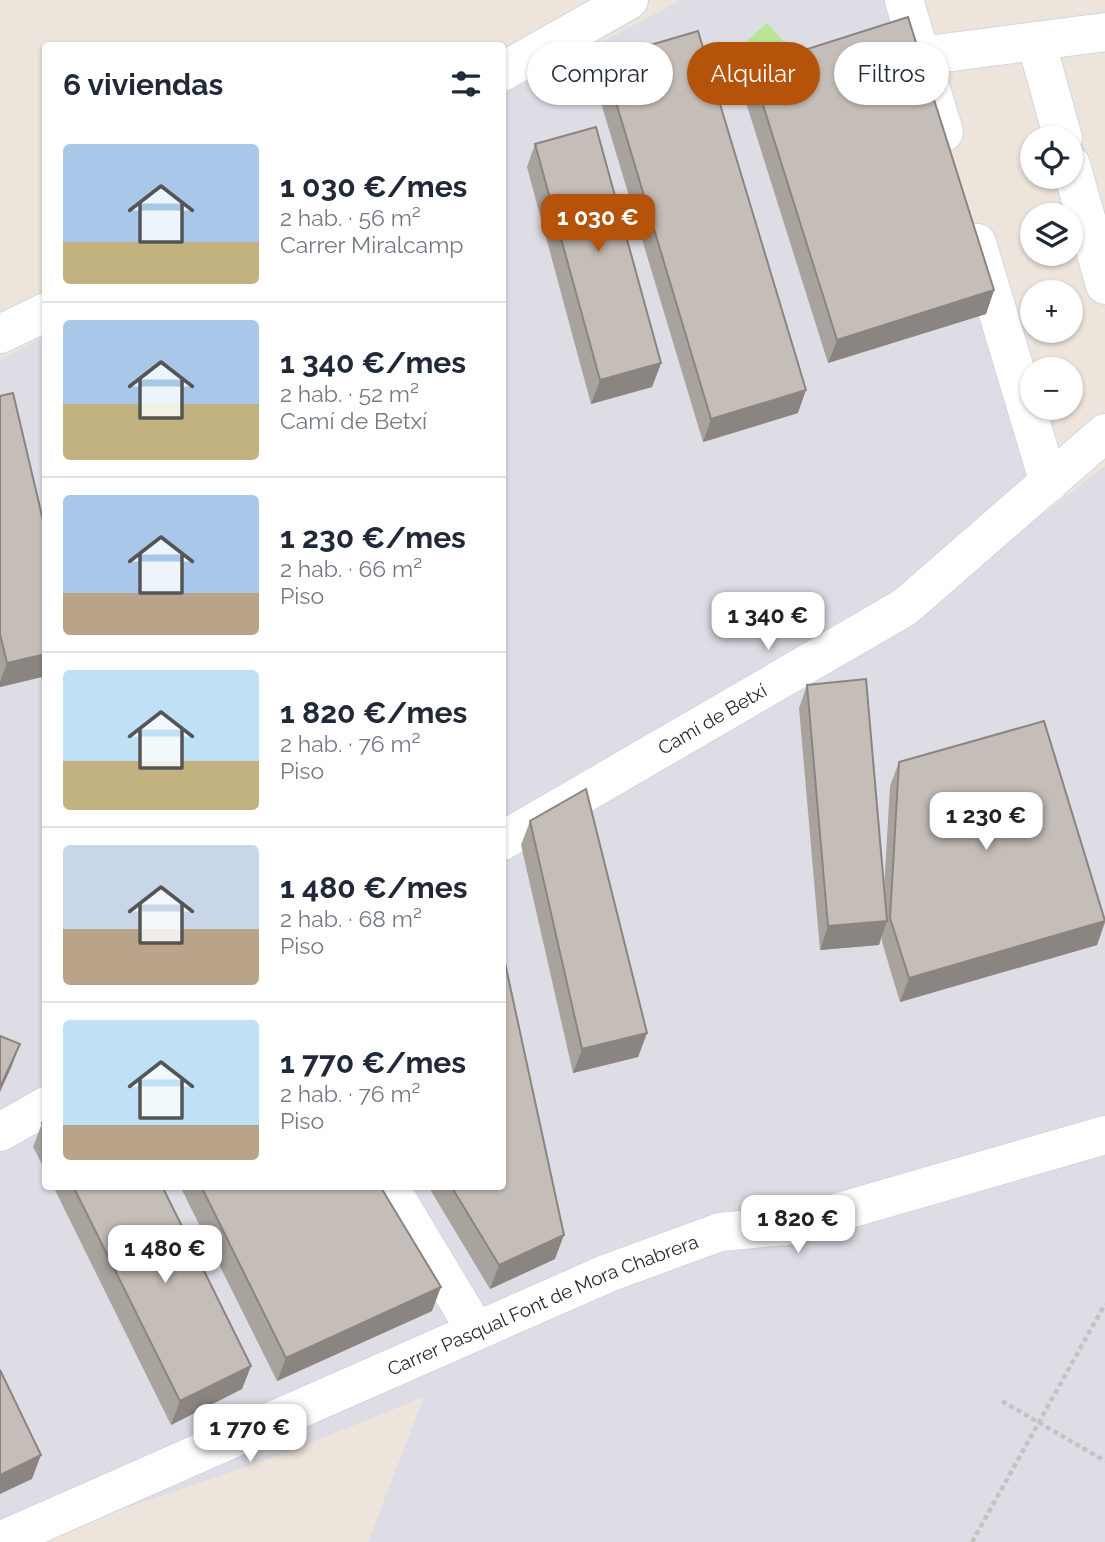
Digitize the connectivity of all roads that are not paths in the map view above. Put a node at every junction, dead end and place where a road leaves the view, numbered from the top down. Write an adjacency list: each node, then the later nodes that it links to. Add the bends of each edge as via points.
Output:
1 (629, 0): 7 (street)
2 (904, 0): 5 (street)
3 (1105, 32): 4 (street)
4 (1036, 41): 6 (street); 9 (street)
5 (917, 42)
6 (949, 53)
7 (506, 70)
8 (935, 105): 10 (street)
9 (1060, 126)
10 (953, 163)
11 (1078, 189): 13 (street)
12 (969, 216): 17 (street)
13 (1105, 285)
14 (42, 314): 15 (street)
15 (0, 334)
16 (1105, 433): 17 (street, Camí de Betxí)
17 (1049, 483): 18 (street, Camí de Betxí, via 905,607)
18 (506, 839)
19 (42, 1108): 20 (street)
20 (0, 1132)
21 (1105, 1135): 23 (street, Carrer Pasqual Font de Mora Chabrera, via 794,1225 720,1232 608,1273)
22 (391, 1190): 23 (street)
23 (476, 1331): 24 (street, Carrer Pasqual Font de Mora Chabrera)
24 (0, 1541)

